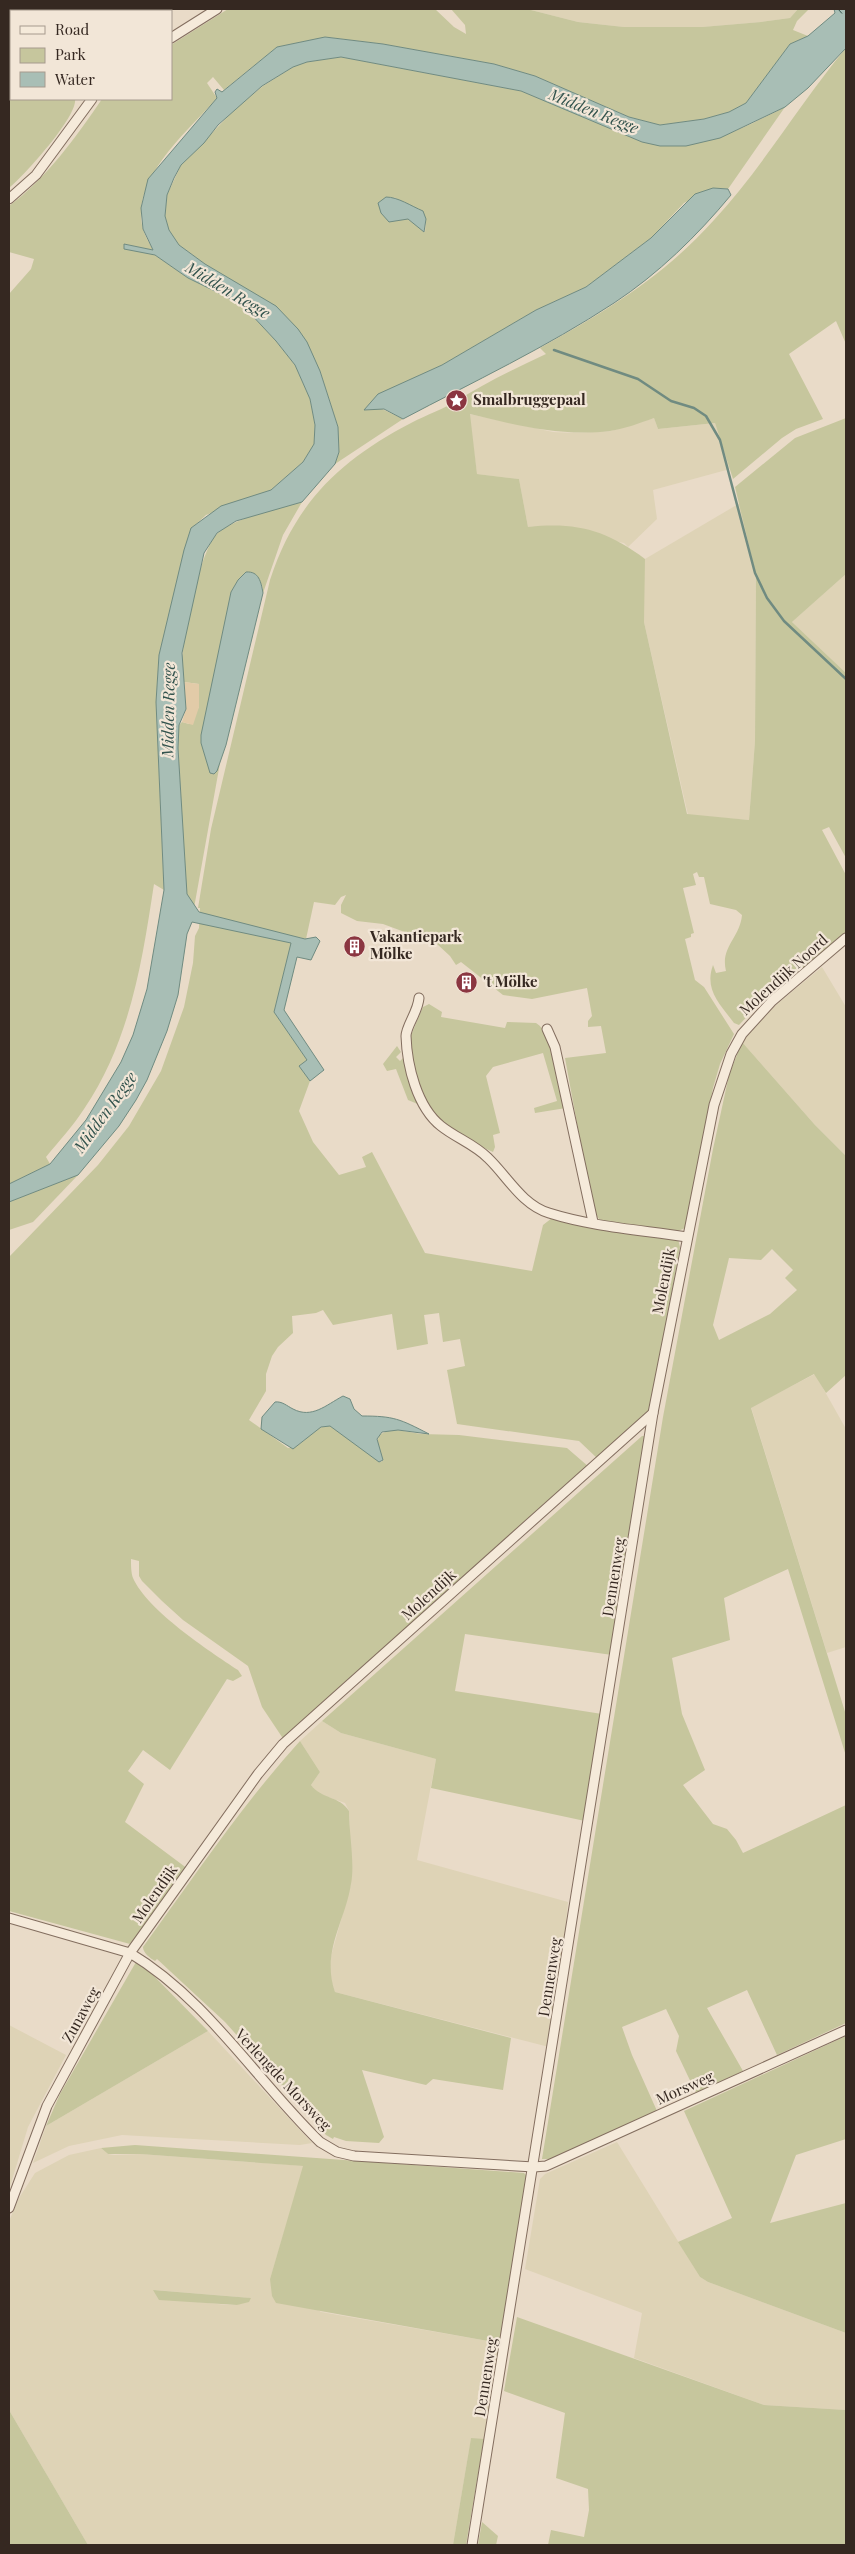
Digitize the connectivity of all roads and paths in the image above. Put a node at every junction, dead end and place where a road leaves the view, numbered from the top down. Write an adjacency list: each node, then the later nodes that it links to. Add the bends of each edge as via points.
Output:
1 (217, 9): 2 (street)
2 (172, 37)
3 (91, 100): 4 (street, via 36,175)
4 (9, 199)
5 (846, 938): 8 (street, Molendijk Noord, via 772,1001)
6 (419, 998): 9 (street, Molendijk, via 418,1010 406,1036 416,1092 428,1113 488,1158 536,1208)
7 (547, 1029): 9 (street, via 555,1047)
8 (742, 1034): 10 (street, Molendijk, via 731,1054 714,1105)
9 (593, 1222): 10 (street, Molendijk)
10 (687, 1237): 11 (street, Molendijk)
11 (653, 1413): 13 (street, Molendijk, via 283,1744); 15 (street, Dennenweg)
12 (9, 1918): 13 (street)
13 (130, 1953): 15 (street, Verlengde Morsweg, via 187,1998 309,2130 331,2149 354,2156); 16 (street, Zunaweg, via 42,2115)
14 (846, 2030): 15 (street, Morsweg, via 551,2164)
15 (534, 2167): 17 (street, Dennenweg)
16 (9, 2208)
17 (472, 2545)

